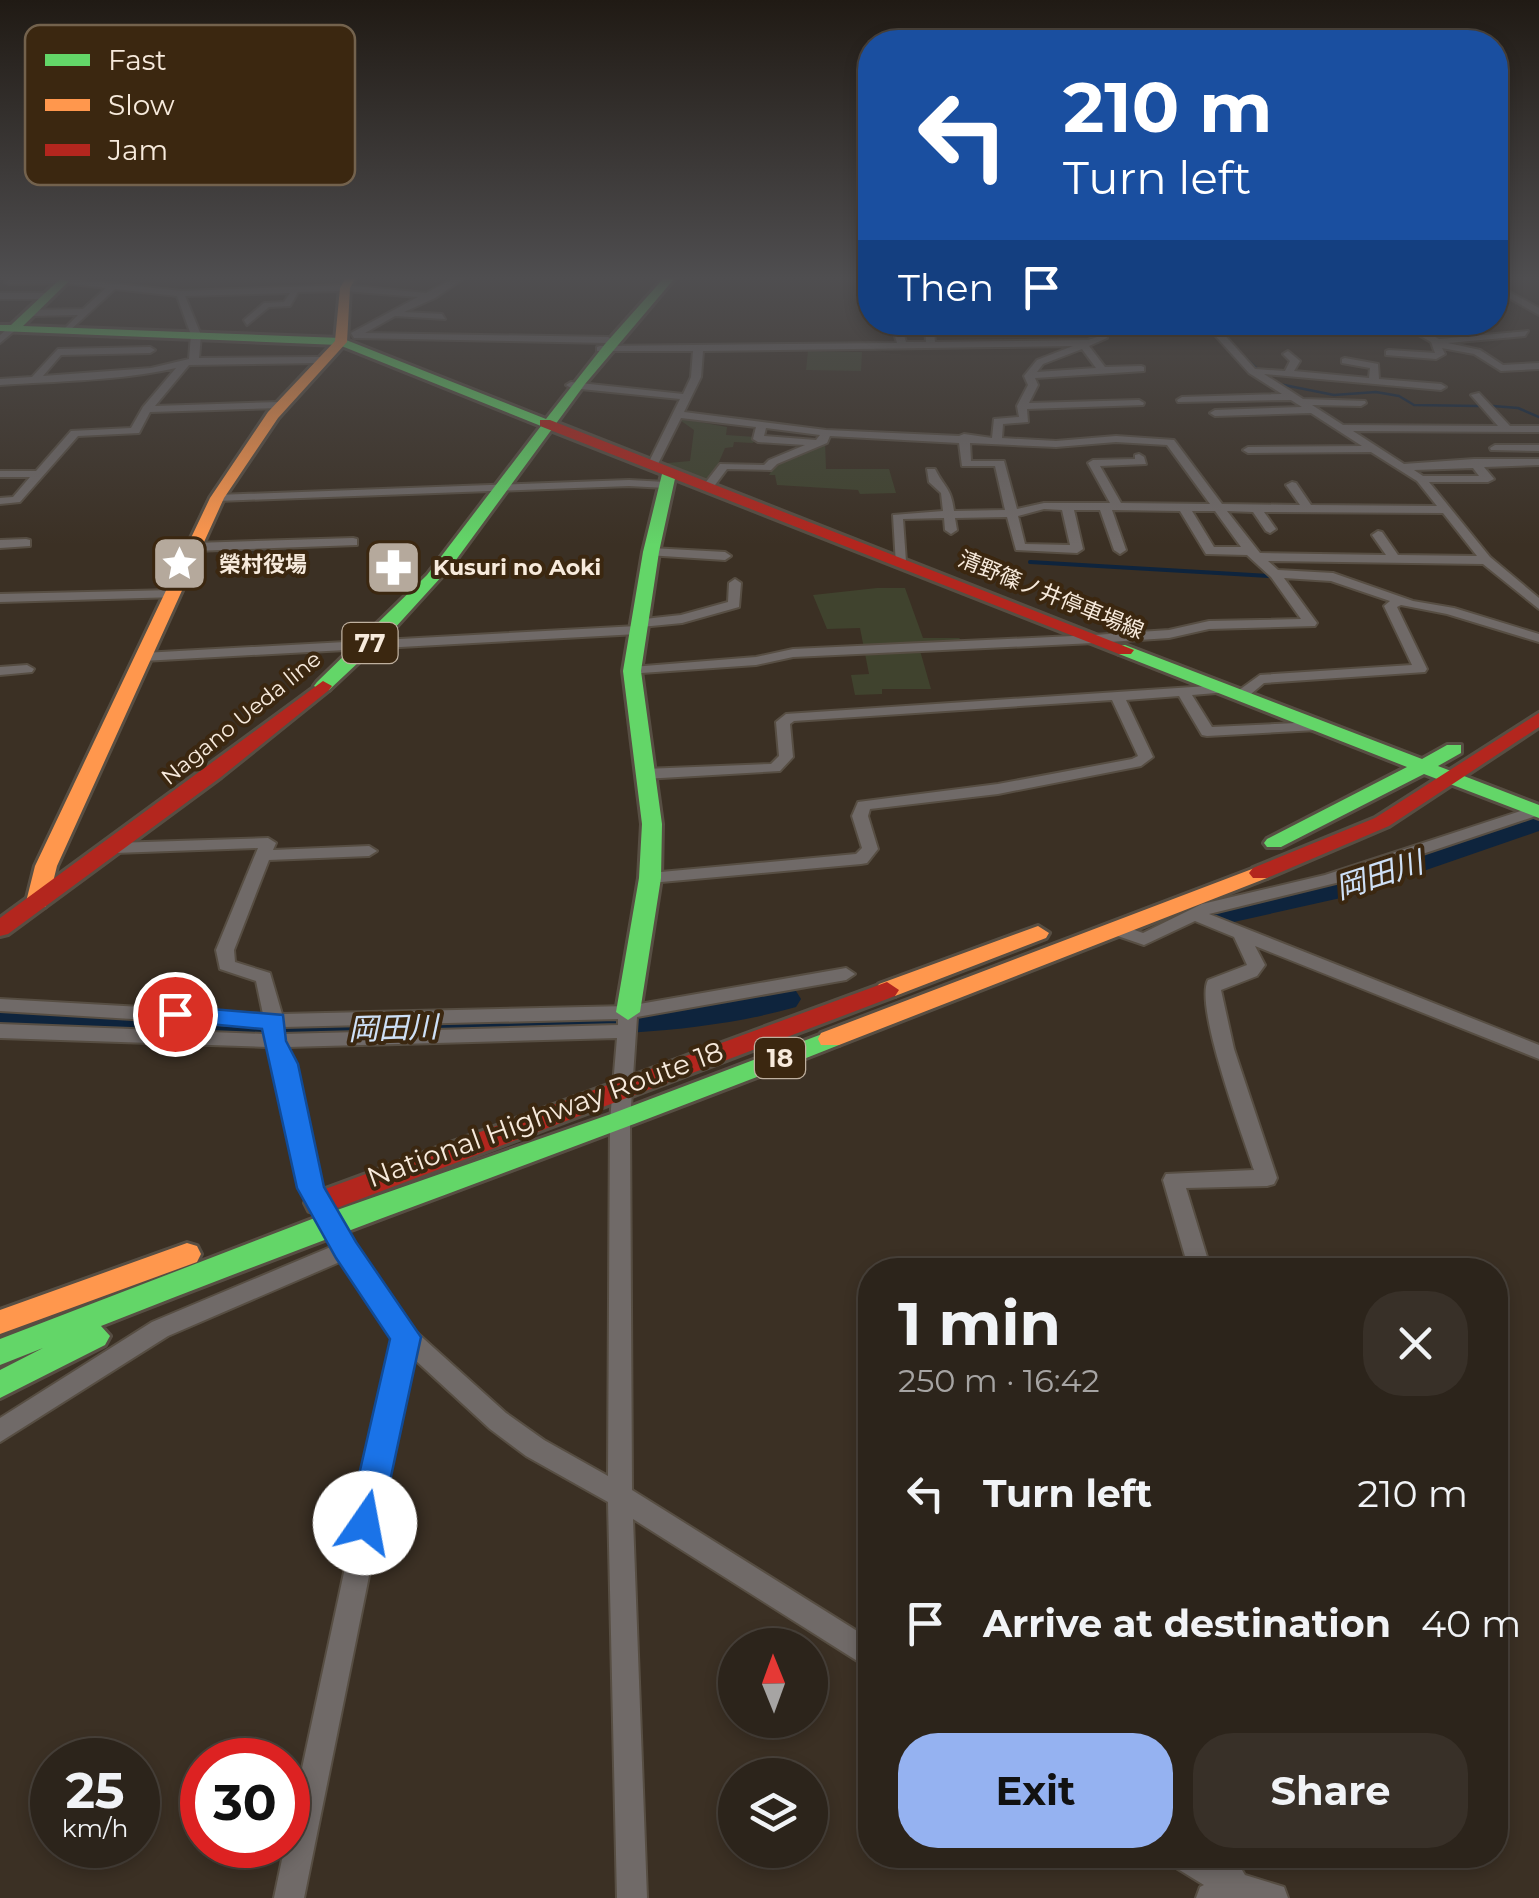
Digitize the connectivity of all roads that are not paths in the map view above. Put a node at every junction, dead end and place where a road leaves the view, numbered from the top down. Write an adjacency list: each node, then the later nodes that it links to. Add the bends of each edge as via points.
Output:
1 (45, 368): 20 (street)
2 (137, 368): 17 (street)
3 (161, 368): 17 (street)
4 (185, 368): 34 (street)
5 (313, 368): 32 (main road)
6 (417, 368): 38 (main road, 清野篠ノ井停車場線)
7 (586, 368): 24 (main road, Nagano Ueda line / 77)
8 (697, 368): 27 (street)
9 (1036, 368): 19 (street)
10 (1119, 368): 15 (street)
11 (1139, 368): 22 (street)
12 (1249, 368): 16 (street)
13 (1291, 368): 18 (street)
14 (1376, 368): 23 (street)
15 (1102, 370): 19 (street)
16 (1252, 371): 18 (street); 28 (street)
17 (134, 372): 20 (street)
18 (1288, 374): 23 (street)
19 (1029, 376): 33 (street, via 1033,385)
20 (34, 380): 21 (street)
21 (0, 382)
22 (1150, 382)
23 (1374, 383): 25 (street)
24 (571, 386): 27 (street); 38 (main road, Nagano Ueda line / 77)
25 (1441, 386)
26 (1475, 394): 41 (street)
27 (688, 398): 37 (street)
28 (1300, 399): 29 (street); 31 (street); 35 (street)
29 (1182, 400)
30 (1139, 403): 33 (street)
31 (1361, 403)
32 (281, 405): 34 (street); 62 (main road)
33 (1022, 406): 45 (street, via 1024,420 998,420)
34 (147, 409): 56 (street, via 135,431 75,433)
35 (1316, 410): 36 (street); 40 (street)
36 (1215, 413)
37 (676, 414): 44 (street); 57 (street)
38 (545, 422): 57 (main road, 清野篠ノ井停車場線); 61 (main road, Nagano Ueda line / 77)
39 (761, 428): 44 (street, via 758,439)
40 (1337, 428): 41 (street); 48 (street)
41 (1506, 428): 42 (street)
42 (1539, 429)
43 (964, 437): 44 (street); 45 (street); 72 (street, via 966,464 1000,463)
44 (823, 438): 60 (street, via 767,468 724,466)
45 (996, 439): 66 (street, via 1170,442)
46 (1494, 448): 47 (street)
47 (1539, 448)
48 (1370, 449): 49 (street); 53 (street)
49 (1248, 450)
50 (1140, 457): 65 (street, via 1142,462 1094,463)
51 (1474, 462): 52 (street); 53 (street); 58 (street, via 1488,478)
52 (1539, 462)
53 (1399, 466): 58 (street)
54 (931, 471): 71 (street, via 946,492)
55 (0, 474): 56 (street)
56 (38, 474): 63 (street, via 16,500)
57 (663, 475): 60 (main road, 清野篠ノ井停車場線); 61 (street, via 629,483); 81 (main road)
58 (1421, 478): 70 (street)
59 (1292, 485): 69 (street)
60 (708, 487): 86 (main road, 清野篠ノ井停車場線)
61 (500, 489): 62 (street); 96 (main road, Nagano Ueda line / 77, via 437,573)
62 (217, 498): 79 (main road)
63 (0, 501)
64 (1067, 506): 65 (street); 72 (street); 72 (street, via 1076,549 1020,547)
65 (1112, 508): 67 (street); 80 (street)
66 (1218, 508): 67 (street); 68 (street); 82 (street)
67 (1185, 509): 82 (street, via 1210,552)
68 (1257, 509): 69 (street); 73 (street)
69 (1309, 510): 70 (street)
70 (1447, 510): 85 (street)
71 (949, 513): 72 (street); 74 (street); 86 (street, via 897,518)
72 (1014, 513)
73 (1270, 529)
74 (951, 530)
75 (1378, 535): 84 (street)
76 (26, 542): 78 (street)
77 (353, 542): 79 (street)
78 (0, 544)
79 (194, 547): 89 (main road)
80 (1120, 550)
81 (651, 552): 83 (street); 93 (main road)
82 (1254, 554): 84 (street); 87 (street)
83 (725, 556)
84 (1395, 559): 85 (street)
85 (1486, 560): 92 (street)
86 (900, 562): 95 (main road, 清野篠ノ井停車場線)
87 (1274, 574): 91 (street, via 1334,577); 95 (street, via 1310,623 1208,624)
88 (735, 584): 93 (street, via 734,604)
89 (174, 594): 90 (street); 97 (main road)
90 (0, 598)
91 (1400, 600): 94 (street); 102 (street, via 1390,606 1420,669 1260,678)
92 (1539, 605)
93 (639, 627): 96 (street); 100 (main road)
94 (1539, 638)
95 (1094, 639): 100 (street, via 793,653); 102 (main road, 清野篠ノ井停車場線)
96 (370, 643): 97 (street); 111 (main road, Nagano Ueda line / 77, via 248,749)
97 (143, 657): 115 (main road, via 46,866)
98 (26, 668): 99 (street)
99 (0, 670)
100 (632, 671): 108 (main road)
101 (1184, 692): 102 (street); 104 (street); 106 (street, via 1207,732)
102 (1232, 692): 106 (main road, 清野篠ノ井停車場線)
103 (1539, 695): 107 (main road, National Highway Route 18 / 18)
104 (1118, 698): 108 (street, via 791,717 783,722 786,757 775,768); 114 (street, via 1146,758 1136,763 998,790 863,805 870,849 861,859)
105 (1539, 720): 109 (main road, National Highway Route 18 / 18)
106 (1317, 726): 107 (main road, 清野篠ノ井停車場線)
107 (1421, 768): 109 (main road, 清野篠ノ井停車場線); 126 (main road, National Highway Route 18 / 18, via 1245,856)
108 (644, 774): 114 (main road, via 652,824)
109 (1450, 778): 110 (main road, 清野篠ノ井停車場線); 118 (main road, National Highway Route 18 / 18, via 1382,822)
110 (1538, 811): 116 (street)
111 (114, 848): 113 (street, via 268,843); 115 (main road, Nagano Ueda line / 77)
112 (369, 850): 113 (street)
113 (263, 855): 124 (street, via 225,950 226,965 264,977)
114 (650, 878): 122 (main road)
115 (36, 902): 117 (main road, Nagano Ueda line / 77)
116 (1197, 916): 118 (street, via 1144,940); 119 (street)
117 (0, 929)
118 (1114, 929): 127 (main road, National Highway Route 18 / 18)
119 (1240, 932): 125 (street); 130 (street, via 1256,965 1212,990 1224,1049 1267,1178 1173,1180)
120 (846, 974): 122 (street)
121 (0, 1005): 124 (street)
122 (627, 1023): 124 (street); 126 (street)
123 (0, 1031): 124 (street)
124 (274, 1031): 128 (street)
125 (1539, 1052)
126 (621, 1088): 127 (street); 128 (main road, National Highway Route 18 / 18)
127 (620, 1121): 128 (main road, National Highway Route 18 / 18); 138 (street)
128 (316, 1212): 129 (street); 131 (main road, National Highway Route 18 / 18)
129 (346, 1250): 134 (street); 137 (street, via 160,1329)
130 (1196, 1258)
131 (228, 1263): 135 (main road, National Highway Route 18 / 18); 136 (main road)
132 (0, 1304): 133 (main road, via 200,1249)
133 (0, 1322)
134 (406, 1337): 138 (street, via 534,1448); 143 (street)
135 (0, 1352)
136 (0, 1385)
137 (0, 1431)
138 (620, 1496): 139 (street); 144 (street)
139 (858, 1647)
140 (1197, 1868): 142 (street)
141 (1218, 1868): 142 (street)
142 (1223, 1893): 145 (street)
143 (289, 1898)
144 (632, 1898)
145 (1273, 1898)

